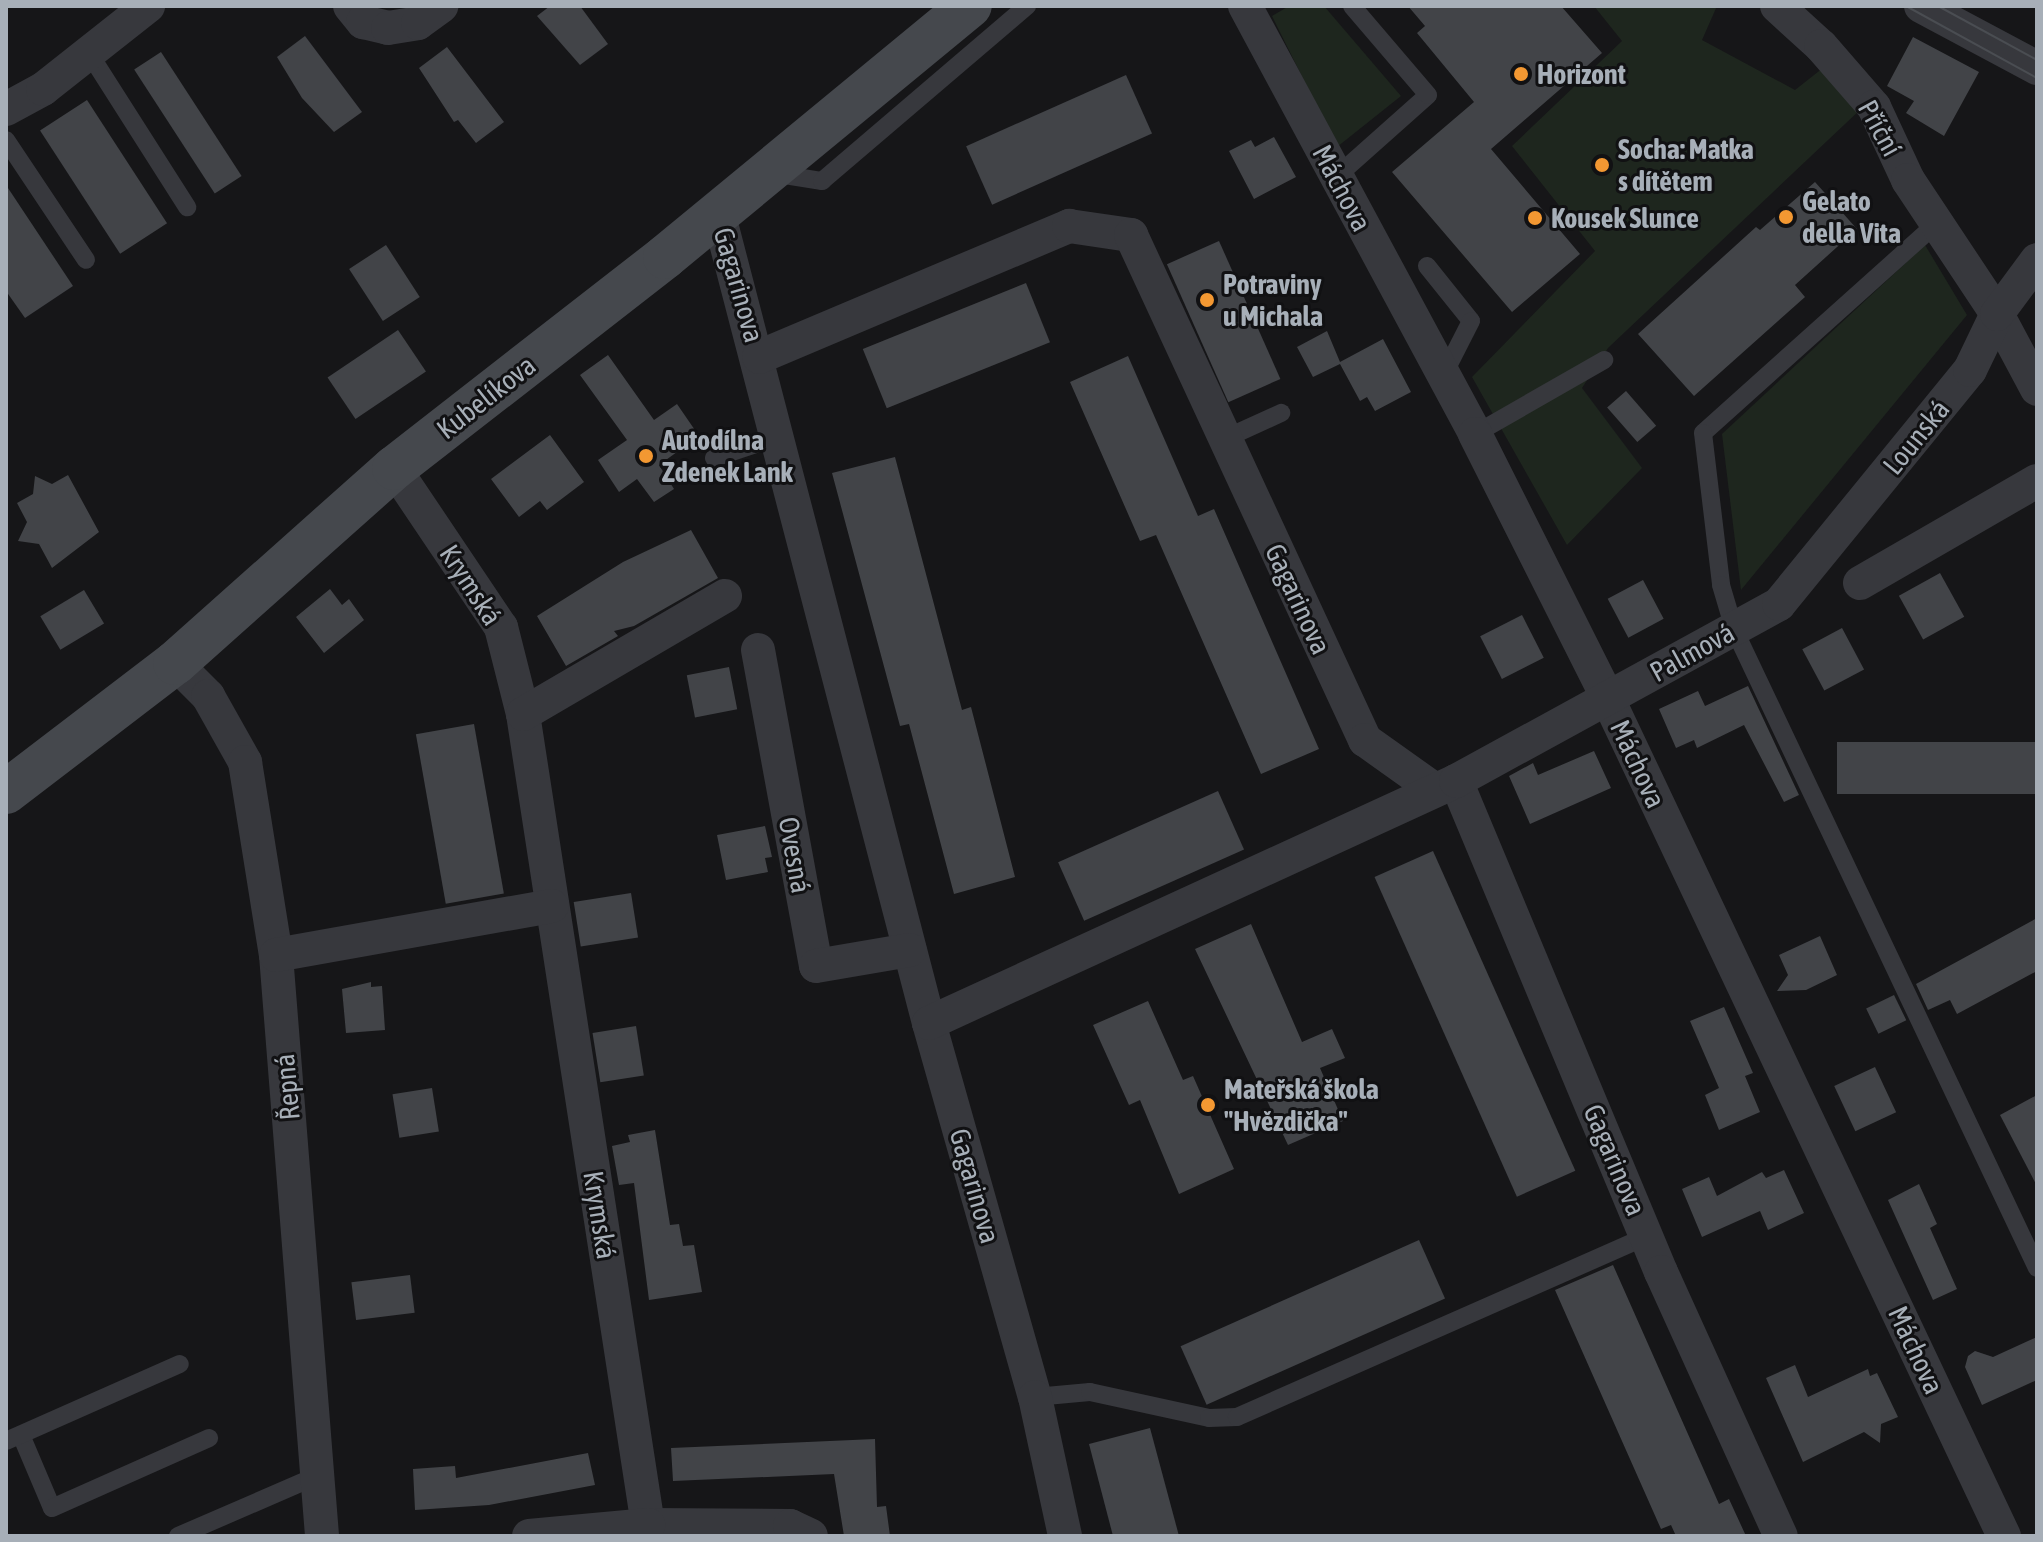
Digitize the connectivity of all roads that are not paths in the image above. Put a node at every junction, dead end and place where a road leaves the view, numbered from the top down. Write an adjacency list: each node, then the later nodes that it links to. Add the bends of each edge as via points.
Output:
1 (148, 6): 10 (street)
2 (350, 6): 3 (street, via 363,22 388,28 418,23)
3 (441, 6)
4 (970, 6): 14 (street, Kubelíkova)
5 (1027, 6): 14 (lane, via 822,181)
6 (1245, 6): 15 (street, Máchova)
7 (1352, 6): 15 (lane, via 1428,95)
8 (1777, 6): 18 (street, Příční, via 1821,46 1874,107 1908,180)
9 (1921, 6): 11 (street)
10 (89, 53): 12 (street); 16 (lane)
11 (2037, 68)
12 (6, 109)
13 (6, 140): 19 (lane)
14 (766, 172): 17 (street, Kubelíkova)
15 (1336, 177): 25 (street, Máchova)
16 (187, 207)
17 (718, 212): 23 (street, Gagarinova); 32 (street, Kubelíkova)
18 (1937, 223): 22 (street, Příční); 37 (lane, via 1703,433 1721,585)
19 (86, 260)
20 (2037, 260): 22 (street, Lounská)
21 (1427, 266): 25 (lane, via 1471,321)
22 (1997, 314): 26 (street, Příční); 36 (street, Lounská, via 1970,370)
23 (759, 357): 29 (street, Gagarinova); 30 (street, Gagarinova, via 1070,219 1140,231)
24 (1604, 360): 28 (lane)
25 (1443, 376): 28 (street, Máchova)
26 (2037, 389)
27 (1281, 413): 30 (lane)
28 (1475, 434): 40 (street, Máchova)
29 (777, 437): 31 (lane); 45 (street, Gagarinova)
30 (1224, 439): 42 (street, Gagarinova, via 1365,740)
31 (714, 458)
32 (394, 468): 39 (street, Kubelíkova); 41 (street, Krymská, via 501,627)
33 (2037, 481): 34 (street)
34 (1860, 583)
35 (725, 596): 41 (street)
36 (1779, 604): 37 (street, Palmová)
37 (1734, 629): 40 (street, Palmová); 49 (lane)
38 (758, 650): 45 (street, Ovesná, via 816,966)
39 (175, 663): 43 (street, Kubelíkova); 46 (street, Řepná, via 208,696 245,762)
40 (1608, 699): 42 (street, Palmová); 62 (street, Máchova)
41 (523, 714): 44 (street, Krymská)
42 (1445, 785): 47 (street); 48 (street, Gagarinova)
43 (6, 792)
44 (552, 906): 46 (street); 55 (street, Krymská)
45 (910, 950): 47 (street, Gagarinova)
46 (276, 955): 54 (street, Řepná)
47 (929, 1023): 51 (street, Gagarinova)
48 (1648, 1236): 51 (lane, via 1237,1417 1209,1418 1090,1392); 61 (street, Gagarinova)
49 (2037, 1268)
50 (180, 1364): 52 (lane)
51 (1035, 1397): 60 (street, Gagarinova)
52 (13, 1438): 53 (lane, via 52,1508)
53 (209, 1438)
54 (319, 1475): 56 (lane); 57 (street, Řepná)
55 (648, 1525): 58 (street); 59 (street, via 790,1526)
56 (178, 1536)
57 (322, 1536)
58 (529, 1536)
59 (811, 1536)
60 (1065, 1536)
61 (1781, 1536)
62 (2004, 1536)

